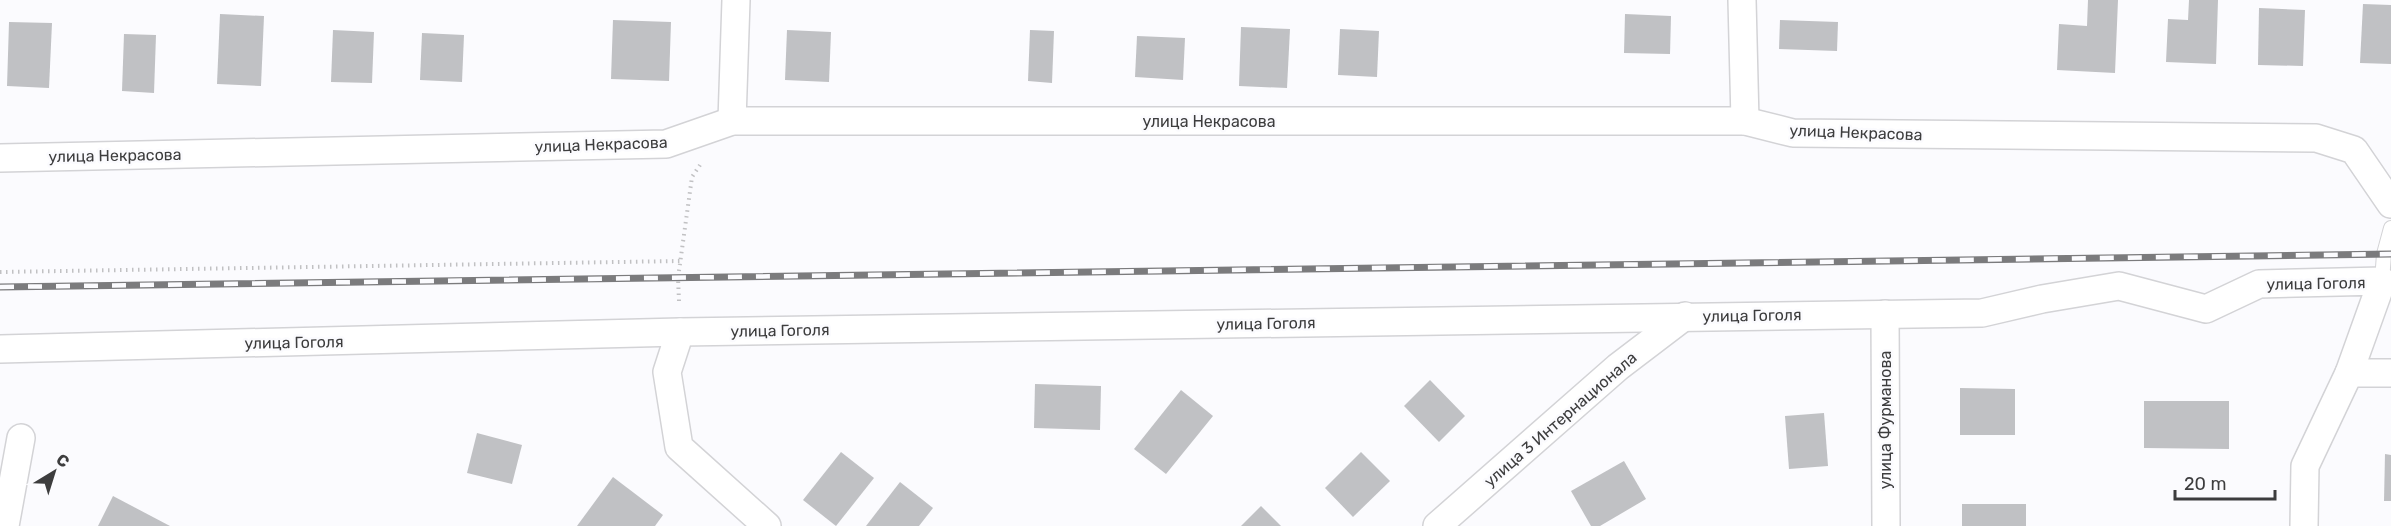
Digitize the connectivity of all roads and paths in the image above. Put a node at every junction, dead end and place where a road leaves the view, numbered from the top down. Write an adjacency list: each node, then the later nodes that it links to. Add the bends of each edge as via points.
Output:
1 (736, 0): 3 (street)
2 (1742, 0): 4 (street)
3 (732, 121): 4 (street, улица Некрасова); 5 (street, улица Некрасова, via 666,144); 8 (path, via 692,177)
4 (1745, 121): 6 (street, улица Некрасова, via 1792,133 2316,138 2354,150)
5 (0, 158)
6 (2391, 204)
7 (2391, 228): 10 (lane)
8 (680, 261): 9 (path); 13 (path)
9 (0, 272)
10 (2382, 281): 11 (street, улица Гоголя, via 2259,284 2206,309 2118,286 1982,313); 15 (street, улица Гоголя)
11 (1885, 314): 12 (street, улица Гоголя); 21 (street, улица Фурманова)
12 (1685, 316): 13 (street, улица Гоголя); 20 (street, улица 3 Интернационала, via 1618,367)
13 (680, 332): 14 (street, улица Гоголя); 19 (street, via 667,372 680,447)
14 (0, 349)
15 (2349, 373): 16 (street); 22 (street, улица Гоголя, via 2305,466)
16 (2391, 373)
17 (21, 438): 18 (street)
18 (5, 526)
19 (767, 526)
20 (1437, 526)
21 (1886, 526)
22 (2304, 526)

